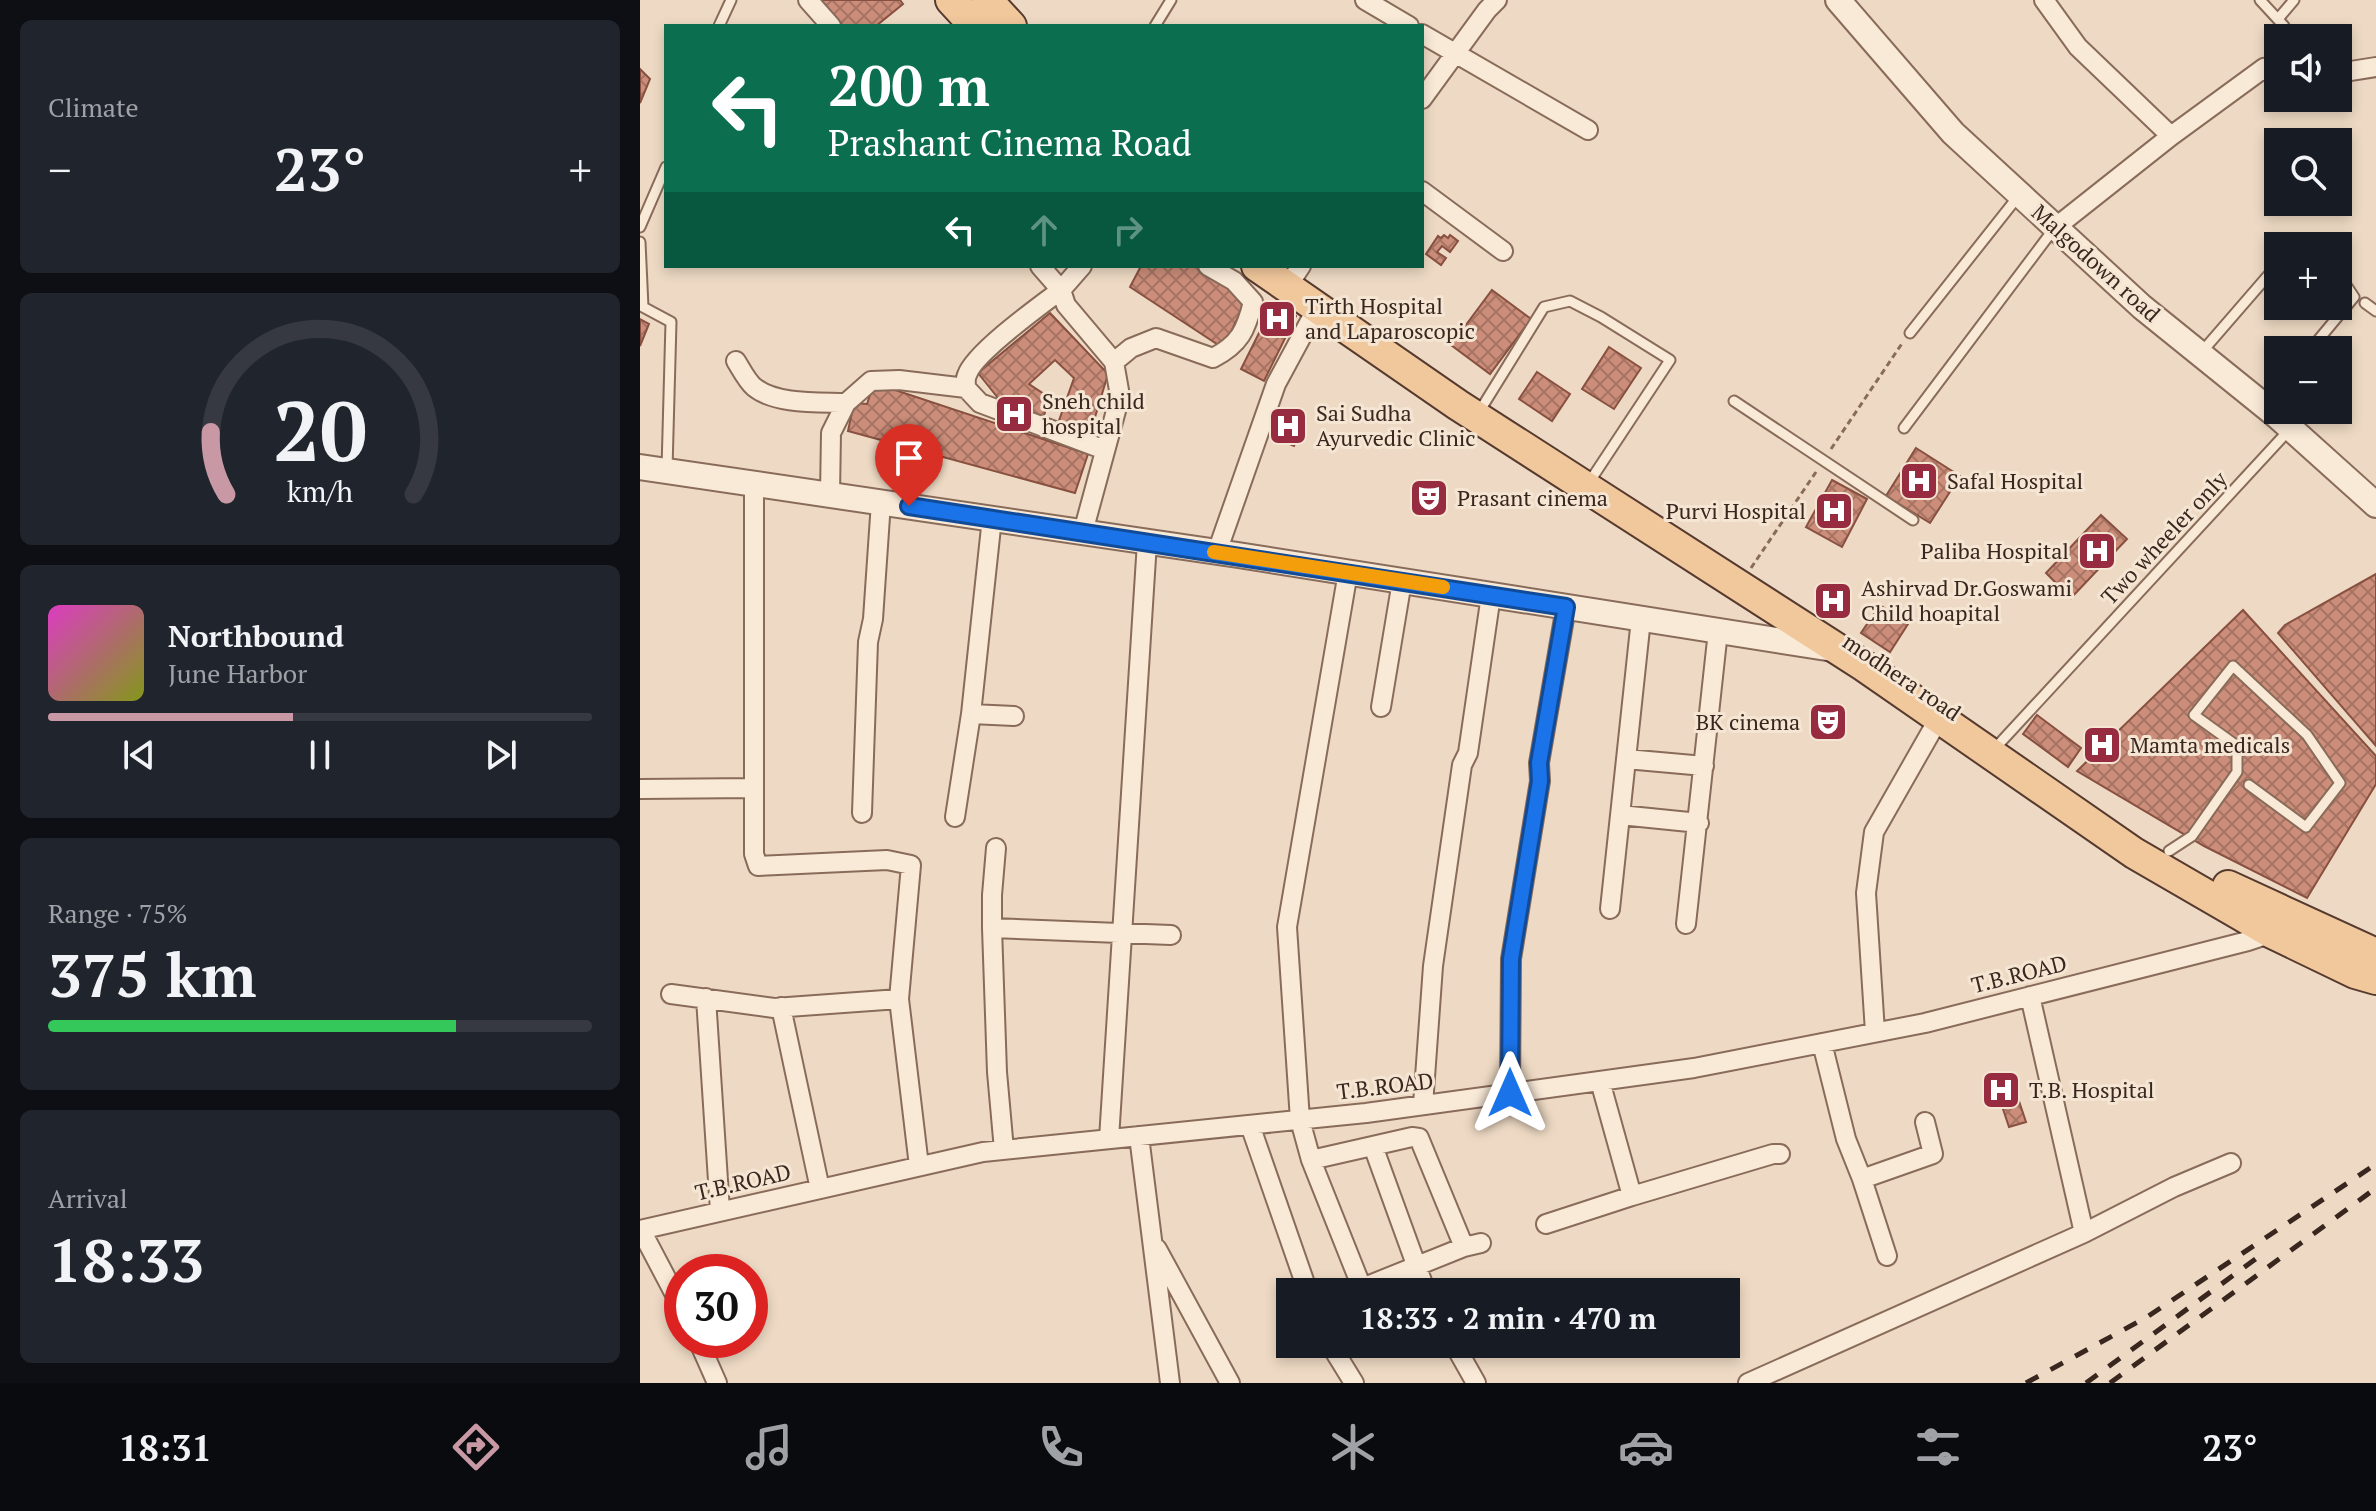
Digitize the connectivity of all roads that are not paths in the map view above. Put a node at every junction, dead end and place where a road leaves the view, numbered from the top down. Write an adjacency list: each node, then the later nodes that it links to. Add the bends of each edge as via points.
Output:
1 (731, 0): 13 (lane)
2 (808, 0): 14 (street)
3 (951, 0): 15 (main road)
4 (987, 0): 16 (main road)
5 (1171, 0): 17 (lane)
6 (1365, 0): 18 (street)
7 (1497, 0): 21 (street)
8 (1838, 0): 30 (street, Malgodown road, via 1953,133)
9 (2044, 0): 27 (street, via 2078,47)
10 (2260, 0): 12 (lane)
11 (2294, 0): 12 (lane)
12 (2278, 19): 19 (lane)
13 (720, 24)
14 (829, 24)
15 (973, 24)
16 (1009, 24)
17 (1156, 24)
18 (1406, 24)
19 (2282, 24)
20 (1424, 35): 21 (street)
21 (1455, 53): 25 (street); 26 (street)
22 (2376, 67): 23 (street)
23 (2352, 71)
24 (2264, 77): 27 (street)
25 (1424, 96)
26 (1588, 130)
27 (2171, 136): 32 (street)
28 (664, 172): 31 (lane)
29 (1424, 192): 34 (street)
30 (2020, 194): 32 (street, Malgodown road); 46 (lane)
31 (640, 227)
32 (2056, 227): 48 (street, Malgodown road); 57 (lane)
33 (640, 242): 61 (lane, via 643,307 671,322)
34 (1503, 251)
35 (1042, 268): 41 (street)
36 (1080, 268): 41 (street)
37 (1211, 268): 50 (street, via 1234,281 1253,302 1247,325 1230,349 1213,358 1156,338)
38 (1267, 268): 39 (main road)
39 (1292, 273): 43 (main road); 55 (main road, modhera road)
40 (2264, 280): 48 (lane)
41 (1061, 290): 50 (street, via 1066,305); 51 (street, via 975,362)
42 (2365, 303): 44 (lane)
43 (1317, 308): 71 (street, via 1276,384); 78 (main road, via 1458,405)
44 (2376, 311)
45 (2335, 320): 47 (lane)
46 (1910, 333)
47 (2322, 336)
48 (2200, 354): 52 (street, Malgodown road)
49 (736, 361): 54 (street, via 753,387 768,394 797,402)
50 (1114, 362): 59 (street, via 1120,396)
51 (966, 388): 54 (street, via 871,381); 59 (street, via 980,403)
52 (2264, 393)
53 (1734, 401): 68 (lane)
54 (846, 403): 64 (street, via 831,433)
55 (1484, 404): 62 (main road, modhera road); 62 (lane, via 1544,307 1570,301 1670,360)
56 (2288, 424): 58 (street, Malgodown road)
57 (1904, 428)
58 (2291, 428): 66 (street, Malgodown road); 83 (lane, Two wheeler only)
59 (1105, 450): 69 (street)
60 (640, 467): 61 (street)
61 (667, 469): 63 (street)
62 (1594, 475): 83 (main road, modhera road)
63 (754, 482): 64 (street); 87 (street)
64 (830, 494): 65 (street)
65 (881, 502): 67 (street); 89 (street, via 868,642)
66 (2376, 505)
67 (992, 518): 69 (street); 80 (street)
68 (1913, 520)
69 (1083, 532): 70 (street)
70 (1147, 542): 71 (street); 98 (street)
71 (1217, 552): 72 (street)
72 (1348, 572): 73 (street); 113 (street, via 1287,927)
73 (1402, 581): 74 (street); 79 (street)
74 (1491, 595): 75 (street); 112 (street)
75 (1566, 607): 76 (street); 111 (street, via 1511,959)
76 (1641, 619): 77 (street); 84 (street)
77 (1718, 631): 78 (street); 85 (street)
78 (1840, 650): 82 (main road)
79 (1381, 707)
80 (971, 714): 81 (street); 91 (street)
81 (1014, 716)
82 (1939, 718): 99 (main road, via 2134,853); 108 (street, via 1874,832 1866,893)
83 (1999, 744): 94 (main road, modhera road)
84 (1626, 759): 85 (street); 90 (street)
85 (1704, 766): 92 (street)
86 (2249, 785): 94 (lane, via 2306,827 2340,783 2307,735 2233,666 2194,715 2237,746 2237,772 2192,836)
87 (753, 788): 88 (street); 106 (street, via 758,866 887,860 911,865)
88 (640, 789)
89 (862, 813)
90 (1620, 815): 92 (street); 95 (street)
91 (955, 817)
92 (1699, 823): 96 (street)
93 (996, 848): 97 (street)
94 (2169, 851): 101 (main road, modhera road, via 2236,891)
95 (1610, 909)
96 (1686, 924)
97 (992, 928): 98 (street); 120 (street)
98 (1122, 933): 100 (street); 118 (street)
99 (2272, 933): 102 (main road); 104 (street, T.B.ROAD)
100 (1171, 935)
101 (2376, 954)
102 (2376, 979)
103 (671, 994): 105 (street)
104 (2030, 996): 108 (street, T.B.ROAD); 131 (street)
105 (706, 998): 107 (street); 128 (street)
106 (899, 999): 107 (street); 124 (street)
107 (781, 1007): 126 (street)
108 (1875, 1032): 109 (street, T.B.ROAD)
109 (1822, 1043): 110 (street, T.B.ROAD); 125 (street, via 1846,1139)
110 (1600, 1081): 111 (street, T.B.ROAD); 127 (street)
111 (1510, 1093): 112 (street, T.B.ROAD)
112 (1415, 1106): 113 (street, T.B.ROAD); 117 (street)
113 (1300, 1120): 115 (street, T.B.ROAD); 122 (street)
114 (1925, 1122): 125 (street, via 1933,1154)
115 (1250, 1125): 116 (street, T.B.ROAD); 136 (street)
116 (1139, 1136): 118 (street, T.B.ROAD); 132 (street)
117 (1419, 1138): 119 (street); 134 (street, via 1473,1245)
118 (1109, 1139): 120 (street, T.B.ROAD)
119 (1373, 1146): 122 (street); 134 (street)
120 (1004, 1150): 124 (street, T.B.ROAD)
121 (1780, 1154): 127 (street)
122 (1311, 1160): 134 (street, via 1362,1288)
123 (2231, 1163): 131 (street)
124 (919, 1166): 126 (street, T.B.ROAD)
125 (1862, 1179): 133 (street)
126 (820, 1189): 128 (street, T.B.ROAD)
127 (1632, 1196): 129 (street)
128 (720, 1211): 130 (street, T.B.ROAD)
129 (1546, 1224)
130 (640, 1230): 135 (street)
131 (2084, 1233): 146 (street)
132 (1152, 1239): 142 (street); 143 (street)
133 (1887, 1256)
134 (1415, 1265): 137 (street)
135 (664, 1275)
136 (1303, 1278)
137 (1420, 1278)
138 (706, 1358): 141 (street)
139 (1339, 1358): 144 (street)
140 (1462, 1358): 145 (street)
141 (717, 1383)
142 (1170, 1383)
143 (1230, 1383)
144 (1354, 1383)
145 (1476, 1383)
146 (1748, 1383)

